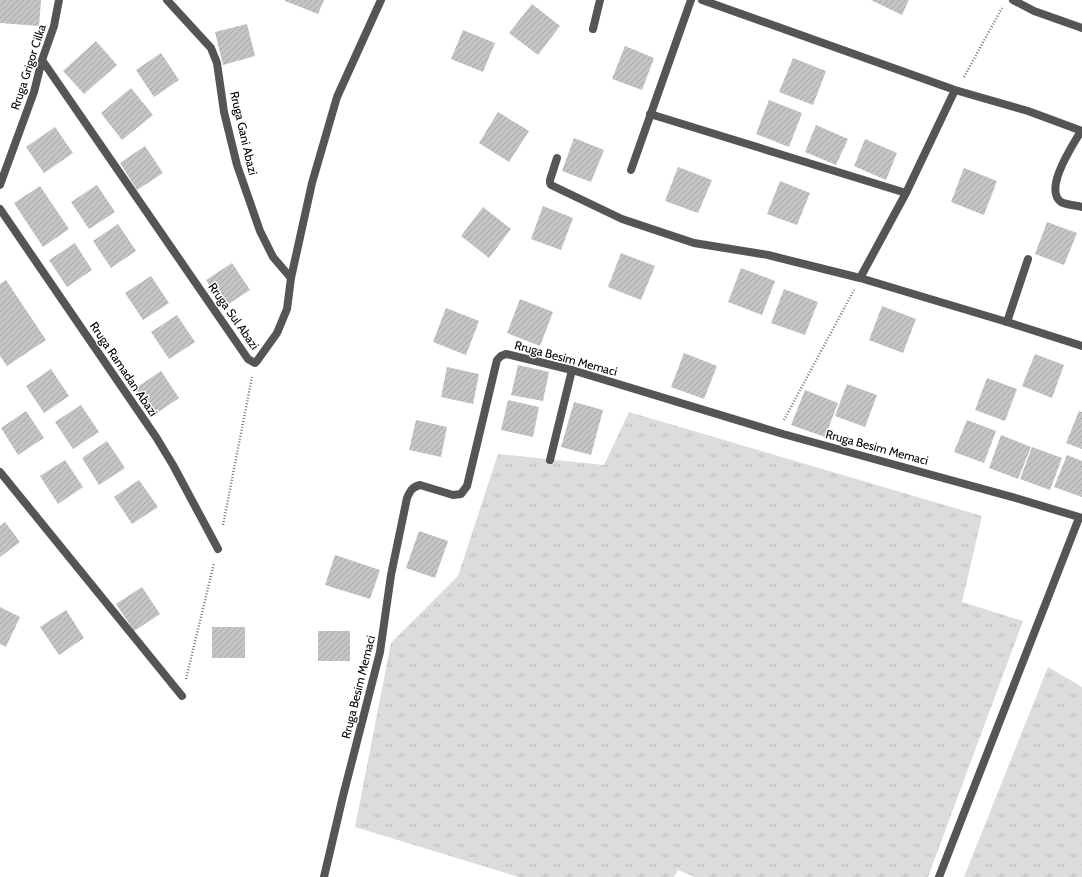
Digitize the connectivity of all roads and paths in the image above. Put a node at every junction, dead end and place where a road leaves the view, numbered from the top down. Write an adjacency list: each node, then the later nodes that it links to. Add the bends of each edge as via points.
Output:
1 (59, 0): 11 (street, Rruga Grigor Cilka, via 54,26)
2 (167, 0): 22 (street, Rruga Gani Abazi, via 211,48 217,63 224,112 237,165 260,232 273,257)
3 (381, 0): 22 (street, Rruga Sul Abazi, via 337,97 312,183)
4 (600, 0): 10 (street)
5 (690, 0): 13 (street)
6 (702, 0): 12 (street)
7 (1013, 0): 9 (street, via 1034,11)
8 (1003, 6): 12 (path)
9 (1082, 28)
10 (594, 29)
11 (42, 60): 17 (street, Rruga Grigor Cilka, via 34,92); 22 (street, Rruga Sul Abazi, via 248,359 255,363 277,333 287,309)
12 (955, 90): 14 (street); 18 (street)
13 (650, 114): 16 (street); 18 (street)
14 (1081, 131): 19 (street, via 1067,153 1054,188 1062,203)
15 (557, 158): 23 (street, via 550,180 551,185 622,219 694,243 768,255)
16 (631, 170)
17 (0, 185)
18 (906, 193): 23 (street)
19 (1082, 207)
20 (0, 209): 31 (street, Rruga Ramadan Abazi, via 156,437)
21 (1028, 259): 24 (street)
22 (291, 278)
23 (860, 278): 24 (street); 27 (path)
24 (1007, 322): 25 (street)
25 (1082, 346)
26 (572, 370): 27 (street, Rruga Besim Memaci); 28 (street); 33 (street, Rruga Besim Memaci, via 506,354 500,356 464,492 453,495 420,485 411,490 391,575 380,652)
27 (777, 432): 30 (street, Rruga Besim Memaci)
28 (550, 460)
29 (0, 472): 32 (street)
30 (1081, 518): 34 (street)
31 (218, 549)
32 (182, 696)
33 (324, 877)
34 (939, 877)

